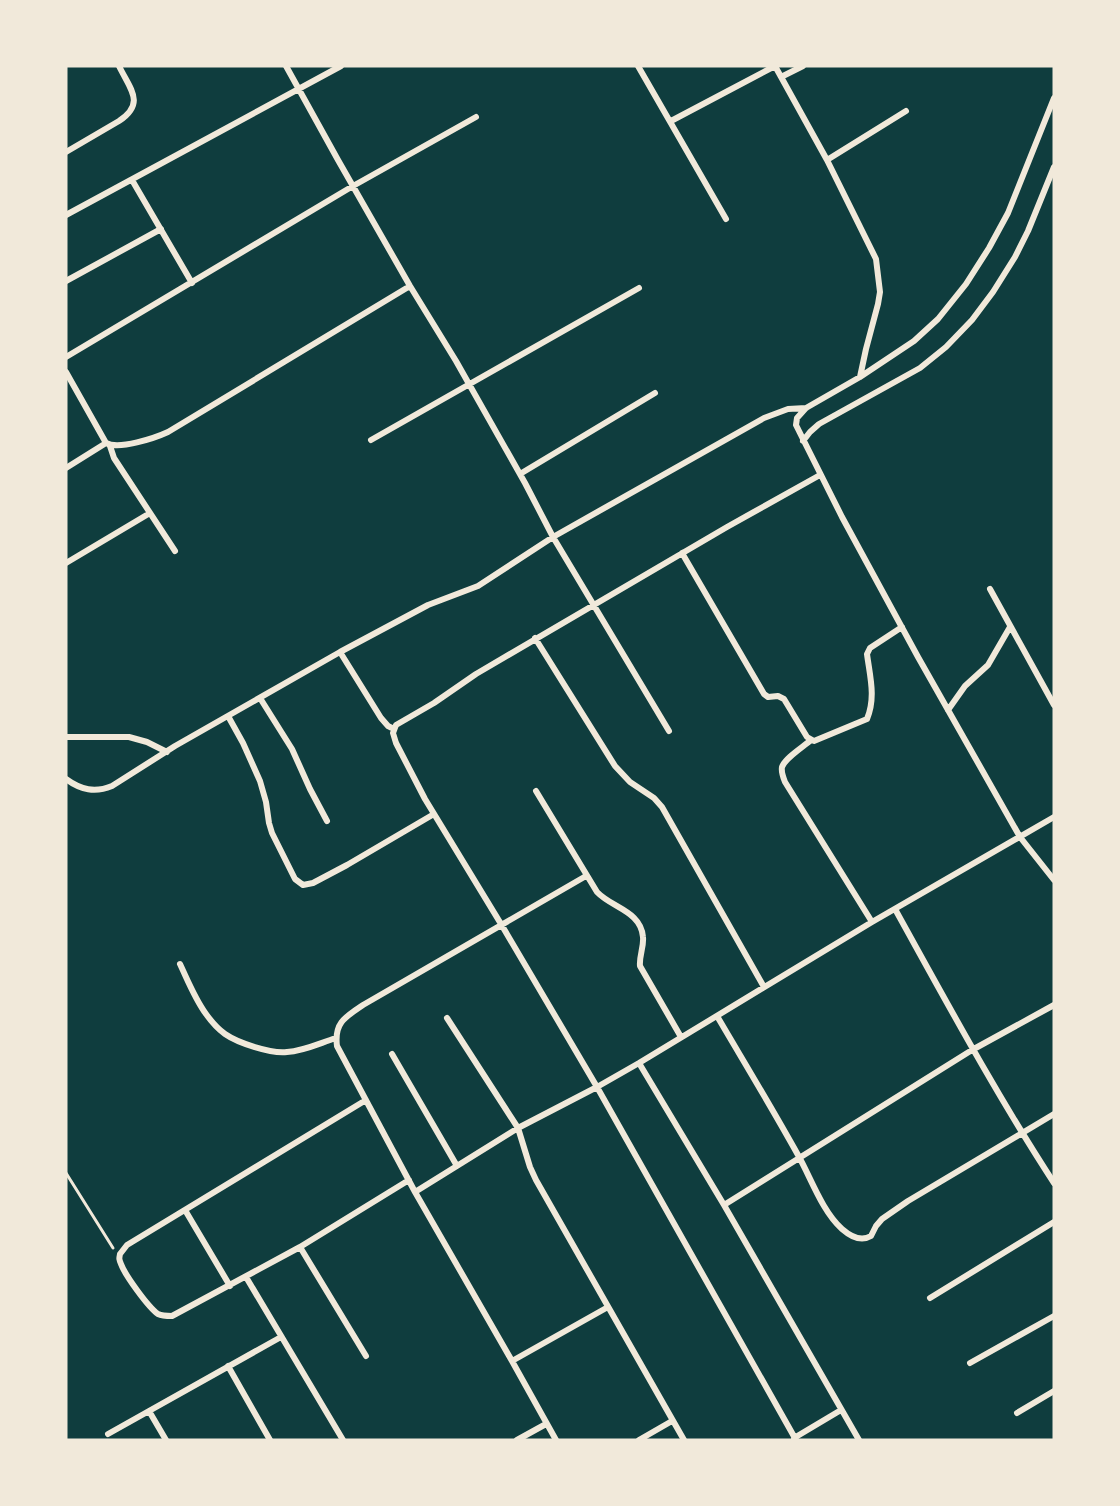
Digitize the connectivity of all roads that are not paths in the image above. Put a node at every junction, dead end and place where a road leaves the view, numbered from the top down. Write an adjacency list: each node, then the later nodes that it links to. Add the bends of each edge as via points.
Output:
1 (119, 66): 13 (street, via 133,93 133,107 126,117)
2 (286, 66): 8 (street)
3 (341, 66): 8 (street)
4 (638, 66): 12 (street)
5 (775, 66): 7 (street); 12 (street)
6 (803, 66): 7 (street)
7 (781, 76): 14 (street)
8 (298, 89): 16 (street); 17 (street)
9 (1054, 98): 27 (street, via 1008,213 966,284 925,331)
10 (906, 111): 14 (street)
11 (476, 117): 17 (street)
12 (671, 121): 19 (street)
13 (66, 152)
14 (827, 160): 27 (street, via 871,246 878,270 878,304)
15 (1054, 166): 32 (street, via 1016,257 972,320 920,368 819,424)
16 (132, 180): 18 (street); 20 (street)
17 (353, 186): 22 (street); 23 (street)
18 (66, 216)
19 (726, 219)
20 (160, 229): 21 (street); 22 (street)
21 (66, 282)
22 (192, 283): 25 (street)
23 (410, 286): 28 (street); 33 (street, via 168,432 118,446)
24 (639, 288): 28 (street)
25 (66, 357)
26 (66, 372): 33 (street)
27 (860, 377): 30 (street)
28 (469, 384): 31 (street); 35 (street)
29 (655, 393): 35 (street)
30 (806, 408): 32 (street, via 796,425); 38 (street, via 788,409 764,418)
31 (371, 440)
32 (803, 441): 36 (street)
33 (108, 445): 34 (street); 37 (street)
34 (66, 468)
35 (520, 474): 38 (street)
36 (820, 475): 40 (street); 44 (street)
37 (150, 513): 39 (street); 41 (street)
38 (553, 537): 43 (street); 47 (street, via 478,586 428,605)
39 (175, 551)
40 (681, 553): 43 (street); 55 (street, via 764,694 784,699)
41 (66, 563)
42 (990, 589): 45 (street)
43 (594, 604): 46 (street); 53 (street)
44 (902, 627): 50 (street); 55 (street, via 867,654 873,698 867,719 818,741)
45 (1010, 627): 49 (street); 50 (street, via 988,665 965,686)
46 (535, 639): 52 (street); 69 (street, via 615,766 662,807)
47 (340, 652): 48 (street); 52 (street, via 381,718)
48 (260, 698): 51 (street); 61 (street, via 292,749)
49 (1054, 705)
50 (948, 710): 62 (street)
51 (228, 716): 56 (street); 59 (street, via 260,781 272,833 295,879 303,885 347,865)
52 (394, 729): 59 (street, via 393,737)
53 (669, 731)
54 (66, 736): 56 (street, via 129,737)
55 (811, 740): 66 (street, via 786,761 782,768 784,782)
56 (167, 752): 57 (street, via 104,789 80,788)
57 (66, 779)
58 (536, 791): 63 (street)
59 (434, 814): 67 (street)
60 (1054, 818): 62 (street)
61 (327, 821)
62 (1020, 837): 64 (street); 65 (street)
63 (586, 876): 67 (street); 73 (street, via 603,898 639,924 644,938 640,966)
64 (1054, 880)
65 (895, 909): 66 (street); 75 (street)
66 (872, 922): 69 (street)
67 (501, 924): 74 (street, via 363,1005 337,1028); 78 (street)
68 (180, 964): 74 (street, via 205,1014 232,1037 285,1053)
69 (764, 987): 71 (street)
70 (1054, 1005): 75 (street)
71 (717, 1016): 73 (street); 83 (street)
72 (447, 1018): 81 (street)
73 (681, 1036): 77 (street)
74 (336, 1038): 79 (street)
75 (972, 1050): 82 (street); 83 (street)
76 (392, 1054): 84 (street)
77 (639, 1063): 78 (street); 88 (street)
78 (597, 1087): 81 (street); 109 (street)
79 (366, 1100): 85 (street); 89 (street)
80 (1054, 1114): 82 (street)
81 (518, 1128): 84 (street); 95 (street, via 536,1180)
82 (1021, 1132): 83 (street, via 908,1200 882,1219 871,1236 862,1239 843,1231 831,1216); 86 (street)
83 (799, 1157): 88 (street)
84 (457, 1166): 87 (street)
85 (409, 1180): 87 (street); 91 (street)
86 (1054, 1183)
87 (415, 1192): 99 (street)
88 (724, 1204): 103 (street)
89 (185, 1210): 93 (street); 93 (street, via 122,1250 119,1258 130,1280 157,1313 164,1316 178,1314)
90 (1054, 1222): 94 (street)
91 (300, 1247): 92 (street); 98 (street)
92 (246, 1277): 93 (street); 97 (street)
93 (230, 1286)
94 (930, 1298)
95 (608, 1307): 99 (street); 106 (street)
96 (1054, 1316): 100 (street)
97 (281, 1337): 101 (street); 112 (street)
98 (366, 1356)
99 (512, 1361): 107 (street)
100 (970, 1363)
101 (228, 1366): 104 (street); 111 (street)
102 (1054, 1391): 105 (street)
103 (841, 1410): 109 (street); 117 (street)
104 (149, 1411): 108 (street); 110 (street)
105 (1017, 1413)
106 (672, 1421): 115 (street); 116 (street)
107 (546, 1424): 113 (street); 114 (street)
108 (108, 1434)
109 (795, 1439)
110 (166, 1440)
111 (270, 1440)
112 (343, 1440)
113 (517, 1440)
114 (556, 1440)
115 (639, 1440)
116 (684, 1440)
117 (859, 1440)

